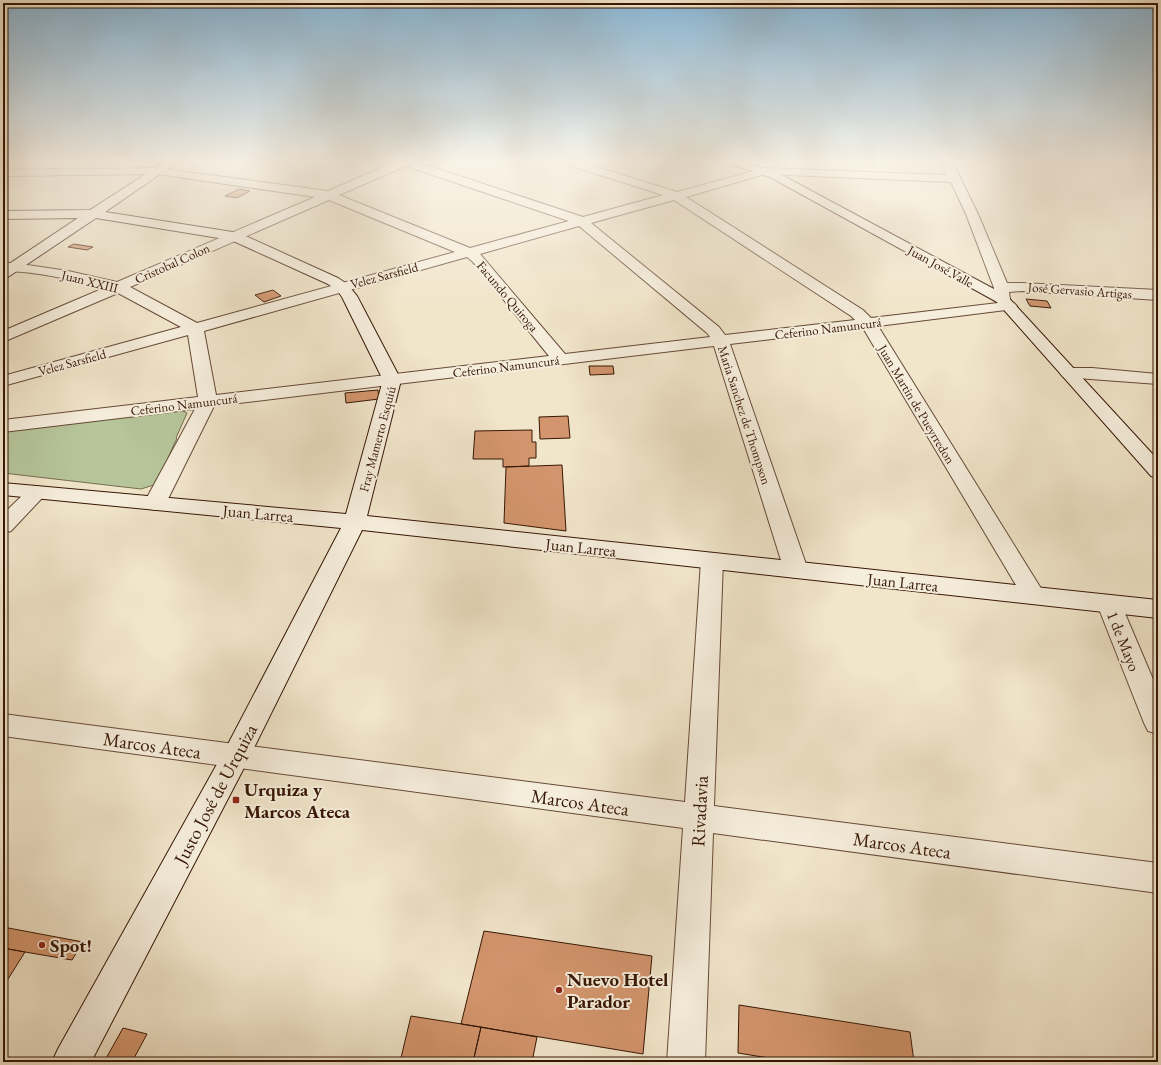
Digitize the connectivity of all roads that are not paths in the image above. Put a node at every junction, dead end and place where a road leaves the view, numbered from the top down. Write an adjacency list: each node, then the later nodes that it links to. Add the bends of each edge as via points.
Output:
1 (99, 211): 9 (street)
2 (292, 211): 12 (street, Cristobal Colon)
3 (366, 211): 13 (street, Facundo Quiroga)
4 (549, 211): 11 (street, Maria Sanchez de Thompson)
5 (620, 211): 11 (street, Velez Sarsfield)
6 (699, 211): 19 (street, Juan Martin de Pueyrredon, via 857,313)
7 (840, 211): 18 (street, Juan José Valle)
8 (970, 211): 18 (street)
9 (94, 214): 10 (street, Fray Mamerto Esquiú); 12 (street, Fray Mamerto Esquiú); 14 (street)
10 (3, 215)
11 (581, 222): 13 (street, Velez Sarsfield); 22 (street, Maria Sanchez de Thompson, via 713,330)
12 (234, 236): 15 (street, Cristobal Colon); 16 (street, Fray Mamerto Esquiú)
13 (470, 253): 16 (street, Velez Sarsfield); 23 (street, Facundo Quiroga, via 478,259)
14 (7, 269): 15 (street, Juan XXIII, via 68,275)
15 (119, 287): 20 (street, Juan XXIII); 21 (street, Cristobal Colon)
16 (342, 287): 20 (street, Velez Sarsfield); 26 (street, Fray Mamerto Esquiú)
17 (1158, 295): 18 (street, José Gervasio Artigas, via 1022,287)
18 (1004, 298): 19 (street, Ceferino Namuncurá); 24 (street, Juan José Valle)
19 (868, 323): 22 (street, Ceferino Namuncurá); 38 (street, Juan Martin de Pueyrredon)
20 (195, 328): 27 (street, Velez Sarsfield); 28 (street)
21 (3, 337)
22 (721, 341): 23 (street, Ceferino Namuncurá); 37 (street, Maria Sanchez de Thompson)
23 (560, 359): 26 (street, Ceferino Namuncurá)
24 (1069, 374): 25 (street, via 1092,373); 30 (street, Juan José Valle)
25 (1158, 379)
26 (392, 380): 28 (street, Ceferino Namuncurá); 34 (street, Fray Mamerto Esquiú)
27 (3, 381)
28 (208, 401): 29 (street, Ceferino Namuncurá); 33 (street)
29 (3, 426)
30 (1158, 472)
31 (3, 489): 32 (street, Juan Larrea)
32 (37, 492): 33 (street, Juan Larrea); 35 (street)
33 (155, 503): 34 (street, Juan Larrea)
34 (355, 522): 36 (street, Juan Larrea); 43 (street, Justo José de Urquiza)
35 (3, 526)
36 (712, 561): 37 (street, Juan Larrea); 44 (street, Rivadavia)
37 (796, 570): 38 (street, Juan Larrea)
38 (1034, 596): 39 (street, Juan Larrea)
39 (1109, 604): 40 (street, Juan Larrea); 41 (street, 1 de Mayo)
40 (1158, 609)
41 (1158, 723)
42 (3, 725): 43 (street, Marcos Ateca)
43 (236, 756): 44 (street, Marcos Ateca); 46 (street, Justo José de Urquiza)
44 (698, 818): 45 (street, Marcos Ateca); 47 (street, Rivadavia)
45 (1158, 878)
46 (71, 1062)
47 (686, 1062)

